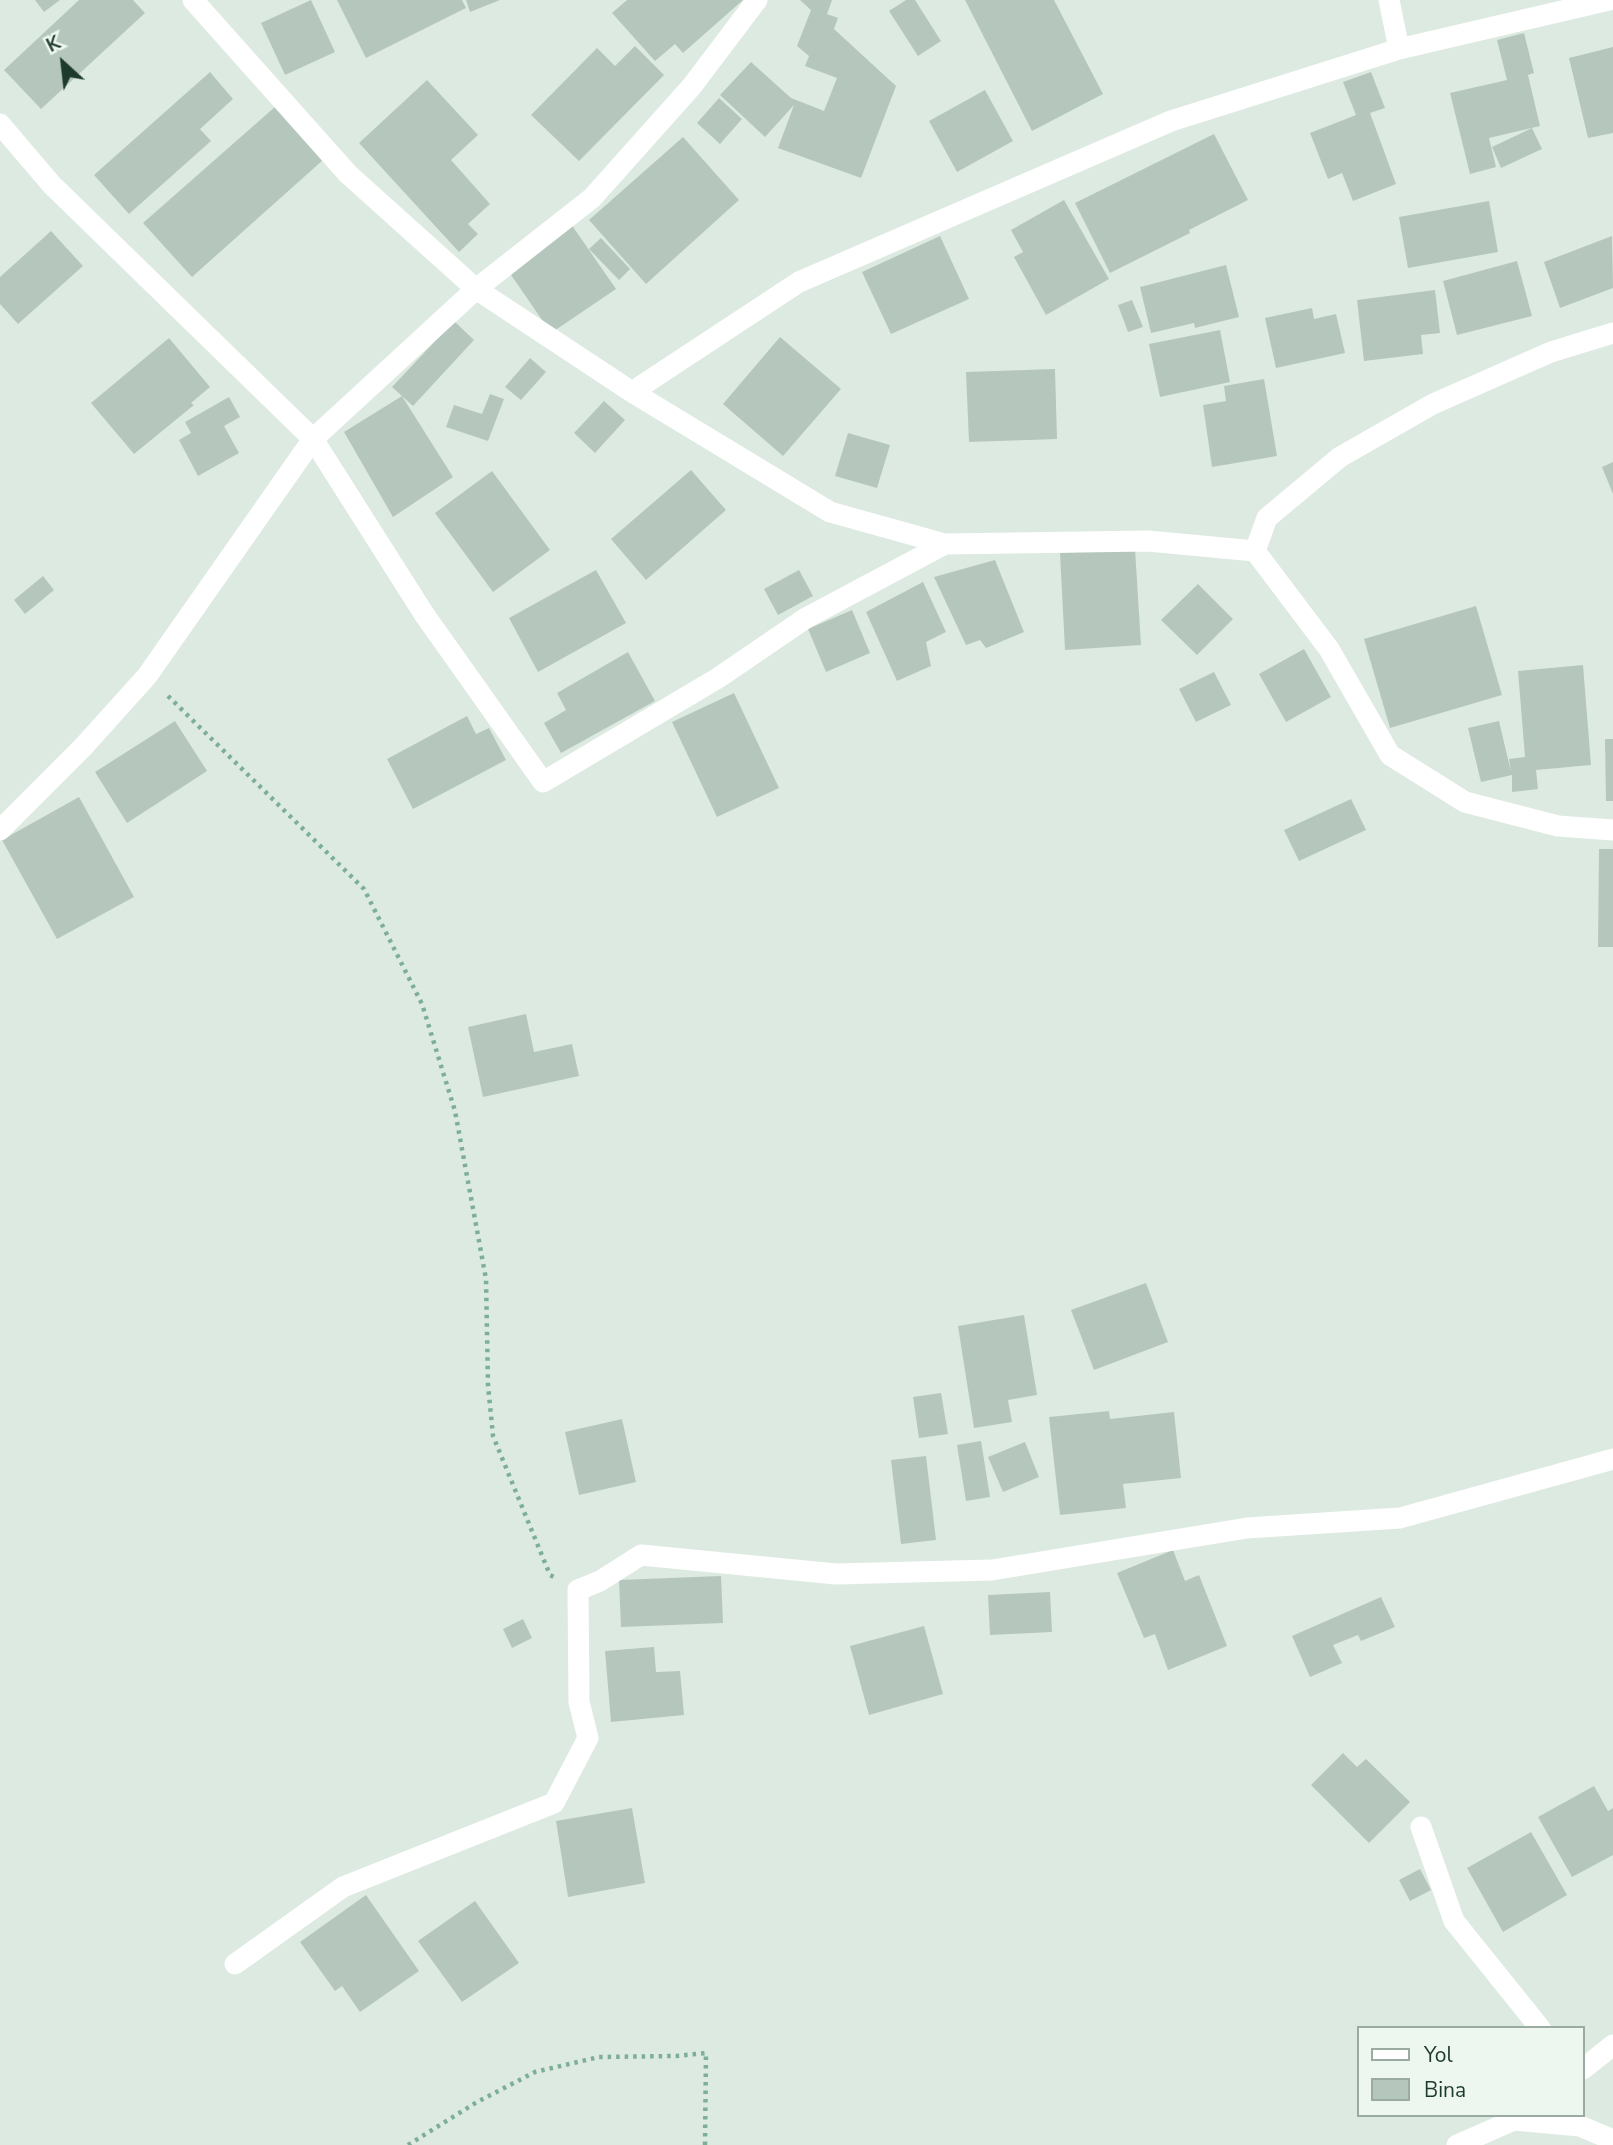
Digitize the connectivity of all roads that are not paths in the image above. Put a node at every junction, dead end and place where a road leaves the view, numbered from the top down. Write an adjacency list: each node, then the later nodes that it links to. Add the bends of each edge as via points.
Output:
1 (193, 0): 7 (street, via 348,174)
2 (757, 0): 7 (street, via 692,86 592,198)
3 (1389, 0): 5 (street)
4 (1609, 0): 5 (street)
5 (1399, 49): 9 (street, via 1171,121 799,282)
6 (0, 124): 10 (street, via 52,185)
7 (476, 289): 9 (street); 10 (street)
8 (1613, 333): 12 (street, via 1550,352 1433,404 1340,457 1267,518)
9 (632, 392): 11 (street, via 830,512)
10 (313, 439): 11 (street, via 424,614 543,782 718,678 806,618); 13 (street, via 147,676)
11 (945, 544): 12 (street, via 1148,541)
12 (1255, 551): 14 (street, via 1329,649 1390,755 1465,802 1558,826)
13 (0, 830)
14 (1613, 830)
15 (1613, 1459): 17 (street, via 1400,1517 1247,1528 992,1570 836,1574 641,1555 578,1590 579,1702 588,1738 554,1803 343,1887)
16 (1421, 1827): 18 (street, via 1454,1921)
17 (235, 1964)
18 (1537, 2026)
19 (1613, 2045): 20 (street)
20 (1585, 2067)
21 (1517, 2118): 22 (street, via 1580,2126); 23 (street)
22 (1613, 2140)
23 (1457, 2145)

